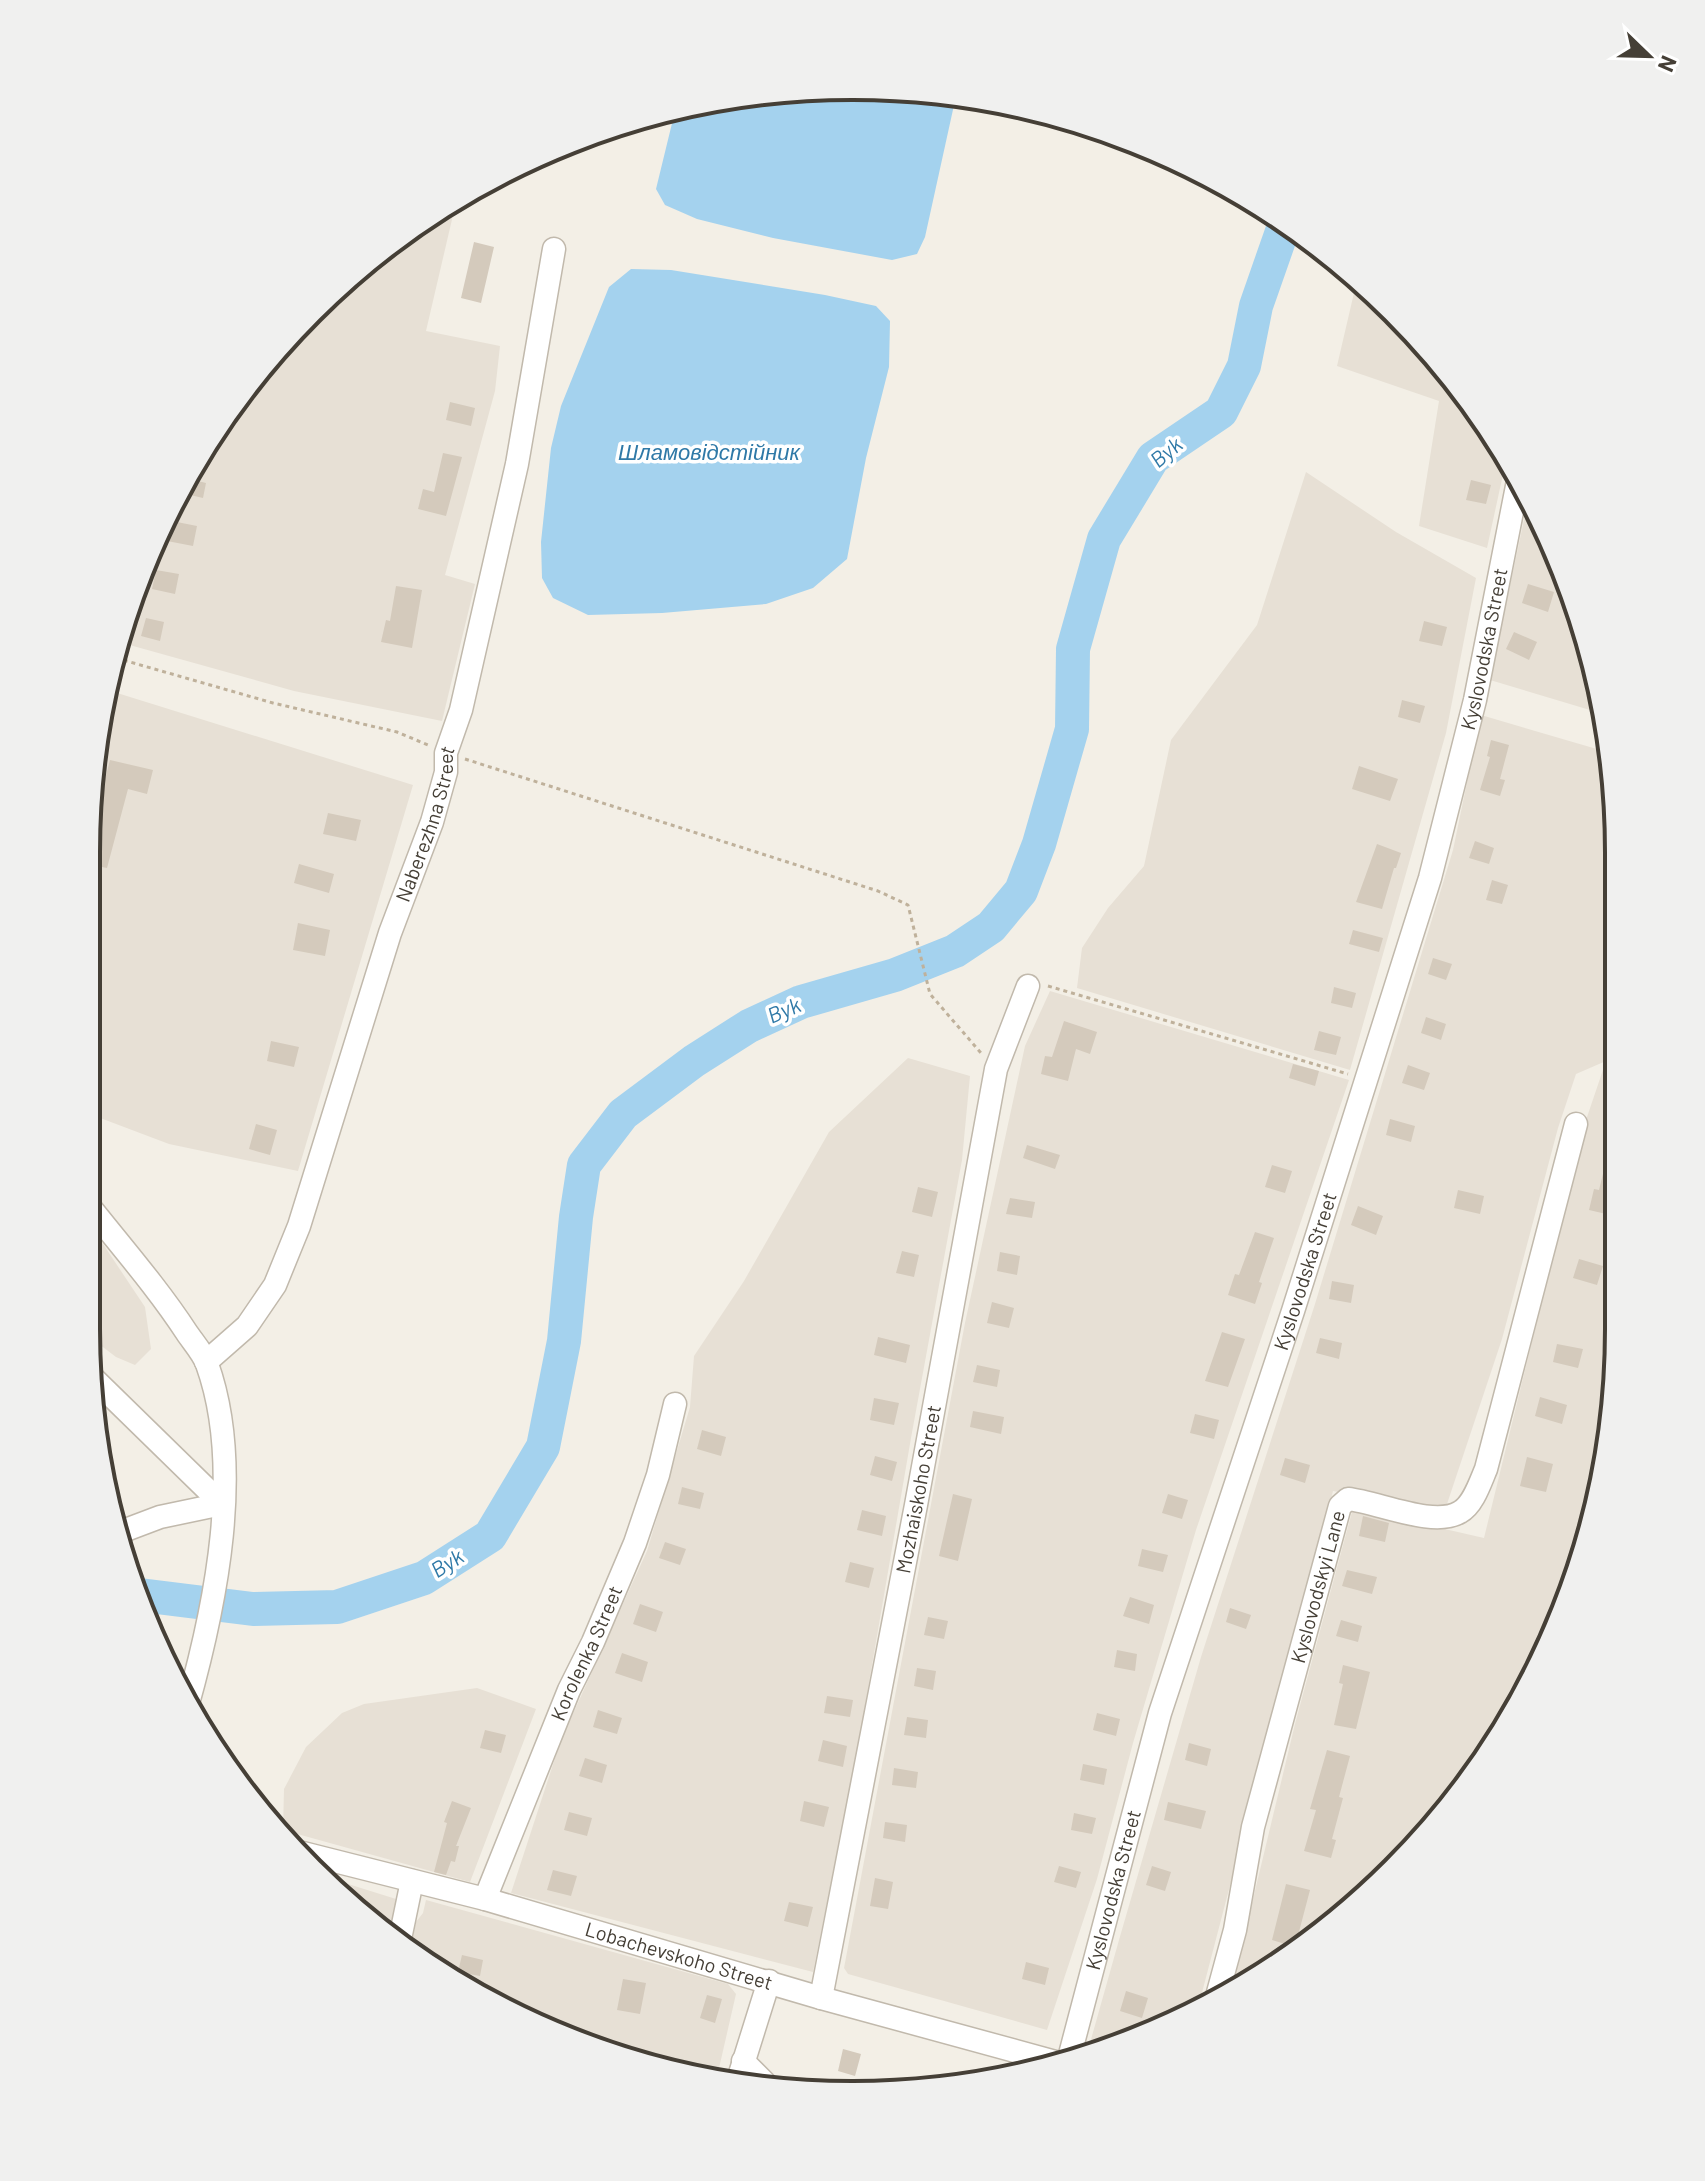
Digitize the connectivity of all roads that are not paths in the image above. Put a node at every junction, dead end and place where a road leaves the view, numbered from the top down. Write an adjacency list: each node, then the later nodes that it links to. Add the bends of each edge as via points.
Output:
1 (554, 249): 6 (street, Naberezhna Street, via 517,464 432,822 390,933 299,1226 275,1285 247,1326)
2 (1515, 497): 19 (street, Kyslovodska Street, via 1472,714 1430,878 1160,1713)
3 (1028, 986): 18 (street, Mozhaiskoho Street, via 996,1069)
4 (1576, 1124): 17 (street, Kyslovodskyi Lane, via 1486,1469 1474,1495 1461,1512 1439,1519 1364,1501 1348,1499 1340,1506 1253,1827)
5 (100, 1220): 6 (street)
6 (206, 1362): 9 (street, via 220,1419)
7 (103, 1388): 9 (street)
8 (675, 1404): 14 (street, Korolenka Street, via 635,1543)
9 (222, 1504): 10 (street); 11 (street, via 219,1569)
10 (128, 1529)
11 (192, 1688)
12 (316, 1856): 13 (street, Lobachevskoho Street)
13 (412, 1881): 14 (street, Lobachevskoho Street); 15 (street)
14 (485, 1899): 16 (street, Lobachevskoho Street)
15 (402, 1931)
16 (769, 1981): 18 (street, Lobachevskoho Street); 21 (street)
17 (1220, 1985)
18 (821, 1998): 20 (street, Lobachevskoho Street)
19 (1070, 2048)
20 (1041, 2056)
21 (741, 2070)

